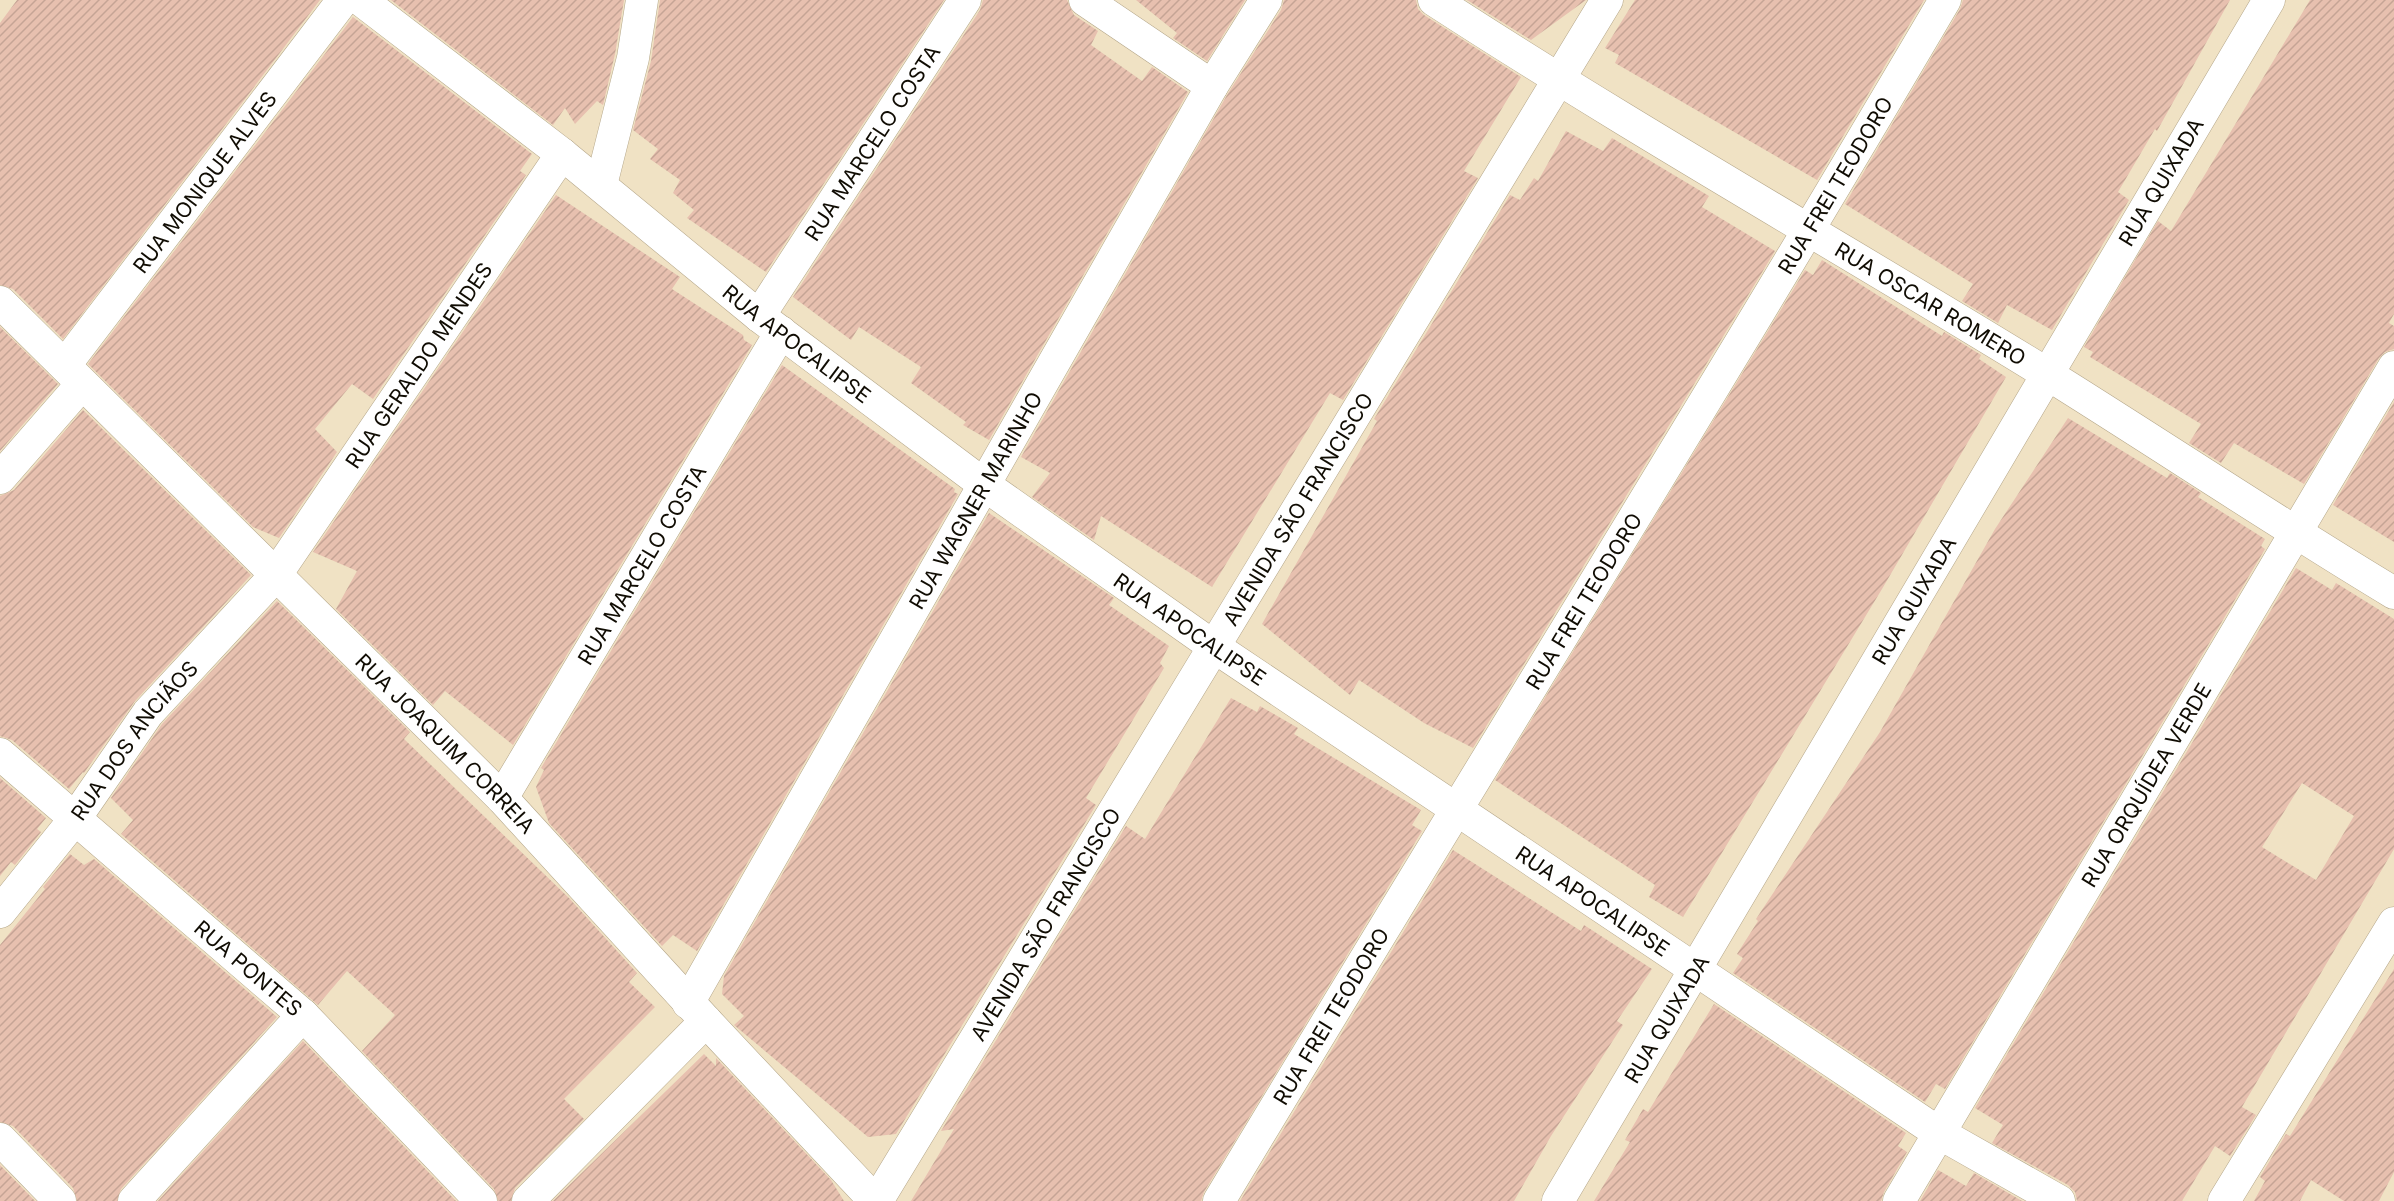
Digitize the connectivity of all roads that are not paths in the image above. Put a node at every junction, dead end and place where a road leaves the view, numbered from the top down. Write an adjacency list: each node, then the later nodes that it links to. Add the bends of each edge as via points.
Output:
1 (343, 0): 20 (street, RUA MONIQUE ALVES)
2 (361, 0): 13 (street, RUA APOCALIPSE)
3 (642, 0): 14 (street, via 633,58)
4 (965, 0): 17 (street, RUA MARCELO COSTA)
5 (1085, 0): 12 (street)
6 (1266, 0): 12 (street, RUA WAGNER MARINHO)
7 (1434, 0): 11 (street, RUA OSCAR ROMERO)
8 (1607, 0): 11 (street, AVENIDA SÃO FRANCISCO)
9 (1945, 0): 15 (street, RUA FREI TEODORO)
10 (2269, 0): 19 (street, RUA QUIXADA)
11 (1558, 81): 15 (street, RUA OSCAR ROMERO); 26 (street, AVENIDA SÃO FRANCISCO)
12 (1212, 86): 22 (street, RUA WAGNER MARINHO)
13 (562, 154): 14 (street, RUA APOCALIPSE); 24 (street, RUA GERALDO MENDES)
14 (601, 185): 17 (street, RUA APOCALIPSE)
15 (1809, 230): 19 (street, RUA OSCAR ROMERO); 29 (street, RUA FREI TEODORO)
16 (0, 302): 20 (street, RUA JOAQUIM CORREIA)
17 (770, 324): 22 (street, RUA APOCALIPSE); 28 (street, RUA MARCELO COSTA)
18 (2394, 366): 23 (street, RUA ORQUÍDEA VERDE)
19 (2045, 373): 23 (street, RUA OSCAR ROMERO); 33 (street, RUA QUIXADA)
20 (74, 375): 21 (street, RUA MONIQUE ALVES); 24 (street, RUA JOAQUIM CORREIA)
21 (0, 478)
22 (986, 486): 26 (street, RUA APOCALIPSE); 34 (street, RUA WAGNER MARINHO)
23 (2295, 534): 25 (street, RUA OSCAR ROMERO); 36 (street, RUA ORQUÍDEA VERDE)
24 (275, 576): 28 (street, RUA JOAQUIM CORREIA); 30 (street, RUA DOS ANCIÃOS, via 148,713)
25 (2394, 593)
26 (1213, 646): 29 (street, RUA APOCALIPSE); 42 (street, AVENIDA SÃO FRANCISCO)
27 (0, 754): 30 (street, RUA PONTES)
28 (502, 798): 34 (street, RUA JOAQUIM CORREIA)
29 (1454, 808): 33 (street, RUA APOCALIPSE); 43 (street, RUA FREI TEODORO)
30 (74, 820): 31 (street, RUA DOS ANCIÃOS); 35 (street, RUA PONTES)
31 (0, 912)
32 (2394, 923): 47 (street)
33 (1697, 969): 36 (street, RUA APOCALIPSE); 44 (street, RUA QUIXADA)
34 (697, 1012): 41 (street, RUA WAGNER MARINHO); 42 (street, RUA JOAQUIM CORREIA)
35 (303, 1015): 39 (street); 40 (street, RUA PONTES)
36 (1940, 1133): 45 (street, RUA ORQUÍDEA VERDE); 46 (street, RUA APOCALIPSE)
37 (0, 1139): 38 (street)
38 (60, 1201)
39 (134, 1201)
40 (481, 1201)
41 (528, 1201)
42 (876, 1201)
43 (1219, 1201)
44 (1558, 1201)
45 (1899, 1201)
46 (2060, 1201)
47 (2224, 1201)

